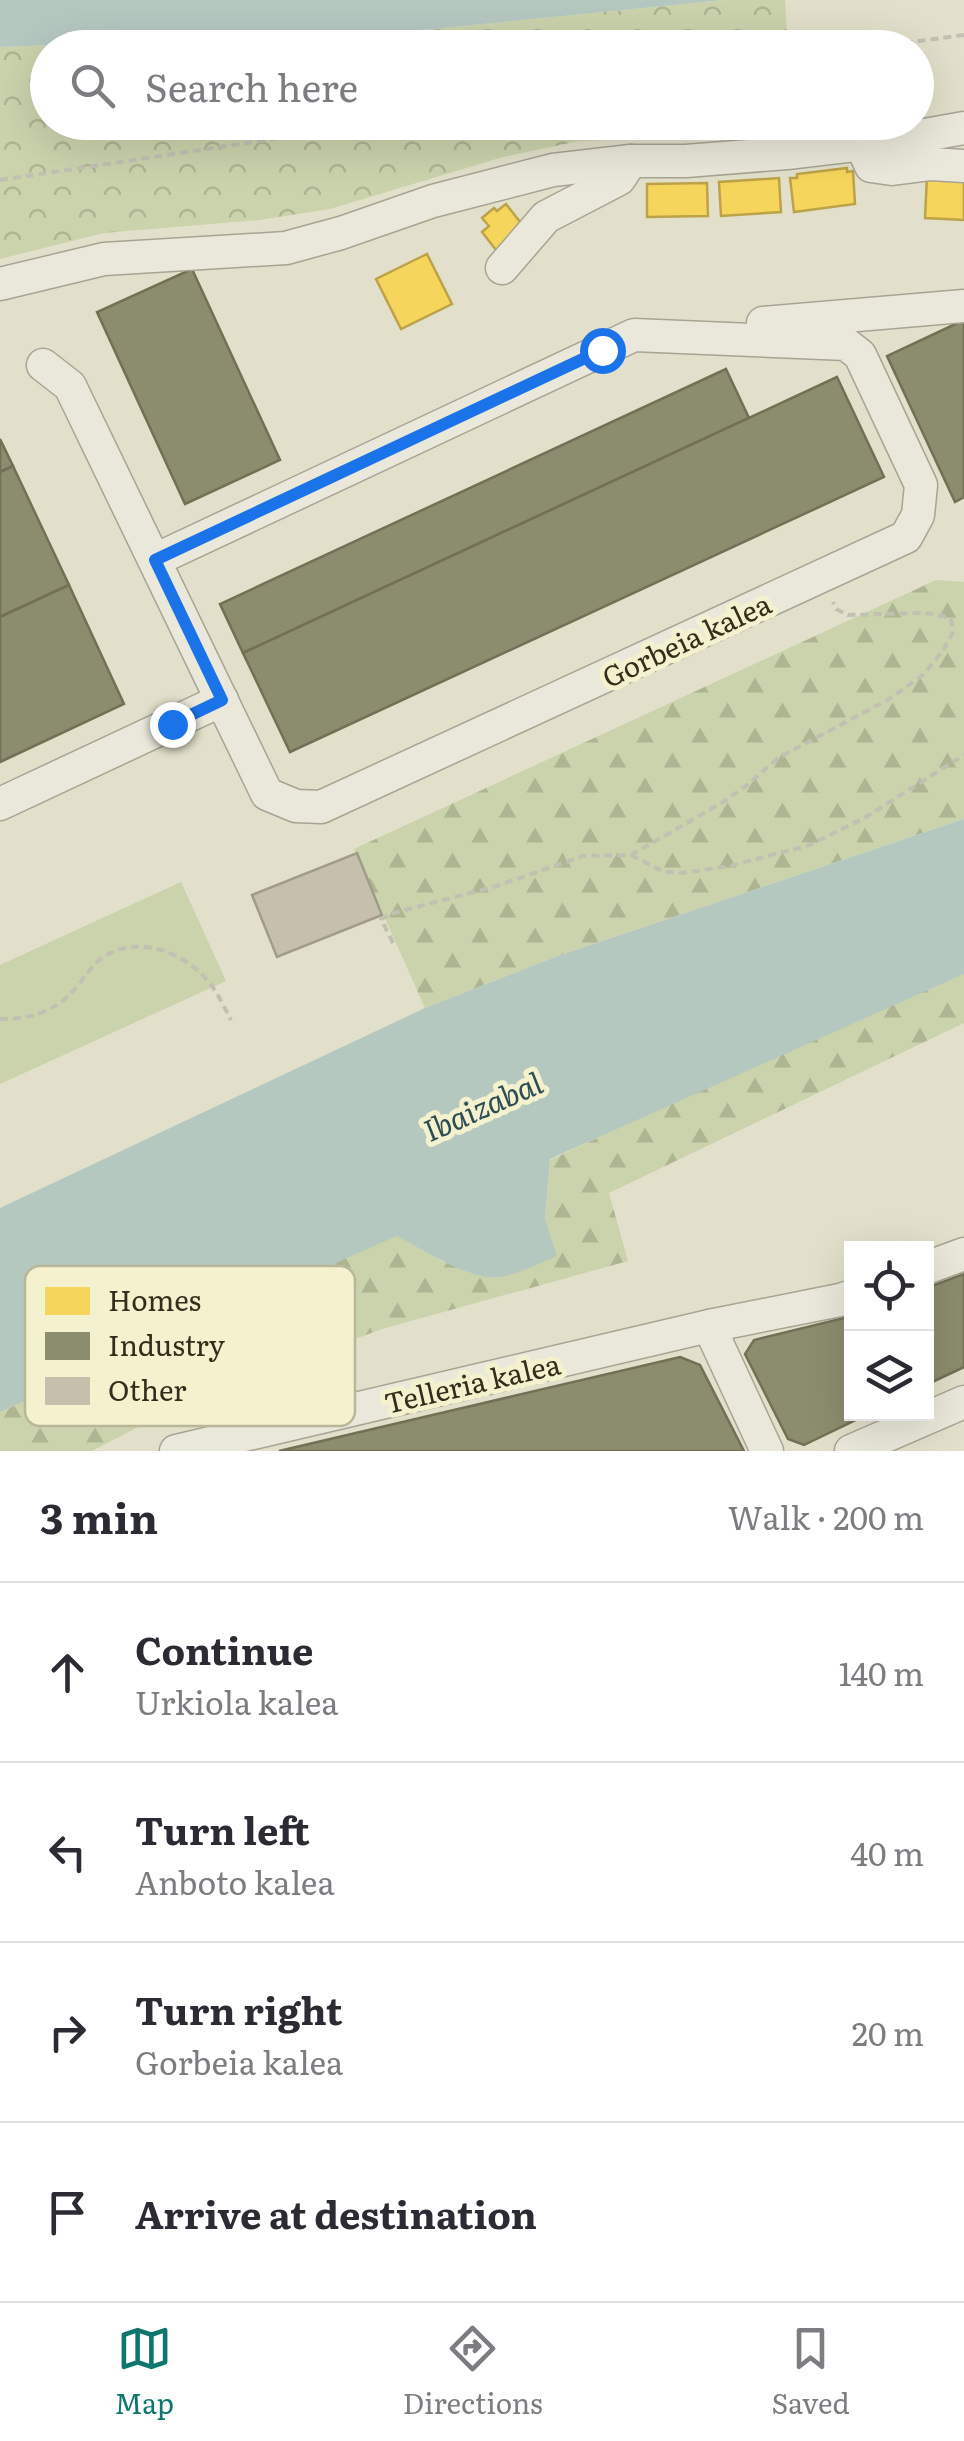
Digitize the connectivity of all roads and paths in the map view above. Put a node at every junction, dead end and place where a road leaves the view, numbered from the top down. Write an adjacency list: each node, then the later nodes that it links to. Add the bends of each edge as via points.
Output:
1 (964, 35): 2 (path)
2 (934, 39)
3 (964, 128): 4 (street)
4 (934, 133)
5 (268, 140): 10 (path)
6 (887, 140): 7 (street)
7 (861, 144): 8 (street); 9 (street, via 871,166)
8 (631, 162): 11 (street, via 619,179 546,217); 12 (street, via 514,179 286,248 104,258)
9 (964, 166)
10 (0, 180)
11 (502, 268)
12 (0, 284)
13 (964, 306): 14 (street)
14 (634, 335): 16 (street); 17 (street, Gorbeia kalea, via 846,344 860,356 921,485 918,516 906,537)
15 (44, 365): 16 (street, via 70,386)
16 (155, 560): 18 (street)
17 (820, 577): 18 (street, Gorbeia kalea, via 322,807 266,794); 21 (path, via 836,609 848,614 937,614 950,620 953,632 924,674 891,698 778,758 734,794)
18 (222, 700): 20 (street)
19 (964, 755): 21 (path, via 810,845 682,872 662,871)
20 (0, 804)
21 (631, 855): 22 (path, via 583,856 394,913 381,918)
22 (393, 943)
23 (0, 1019): 24 (path, via 45,1012 105,956 141,946 189,963)
24 (231, 1020)
25 (964, 1254): 26 (street)
26 (934, 1265)
27 (844, 1299): 28 (street, Telleria kalea)
28 (709, 1326): 30 (street, Telleria kalea); 33 (street)
29 (964, 1402): 34 (street)
30 (355, 1409)
31 (283, 1426): 32 (street, Telleria kalea)
32 (176, 1451)
33 (767, 1451)
34 (852, 1451)

